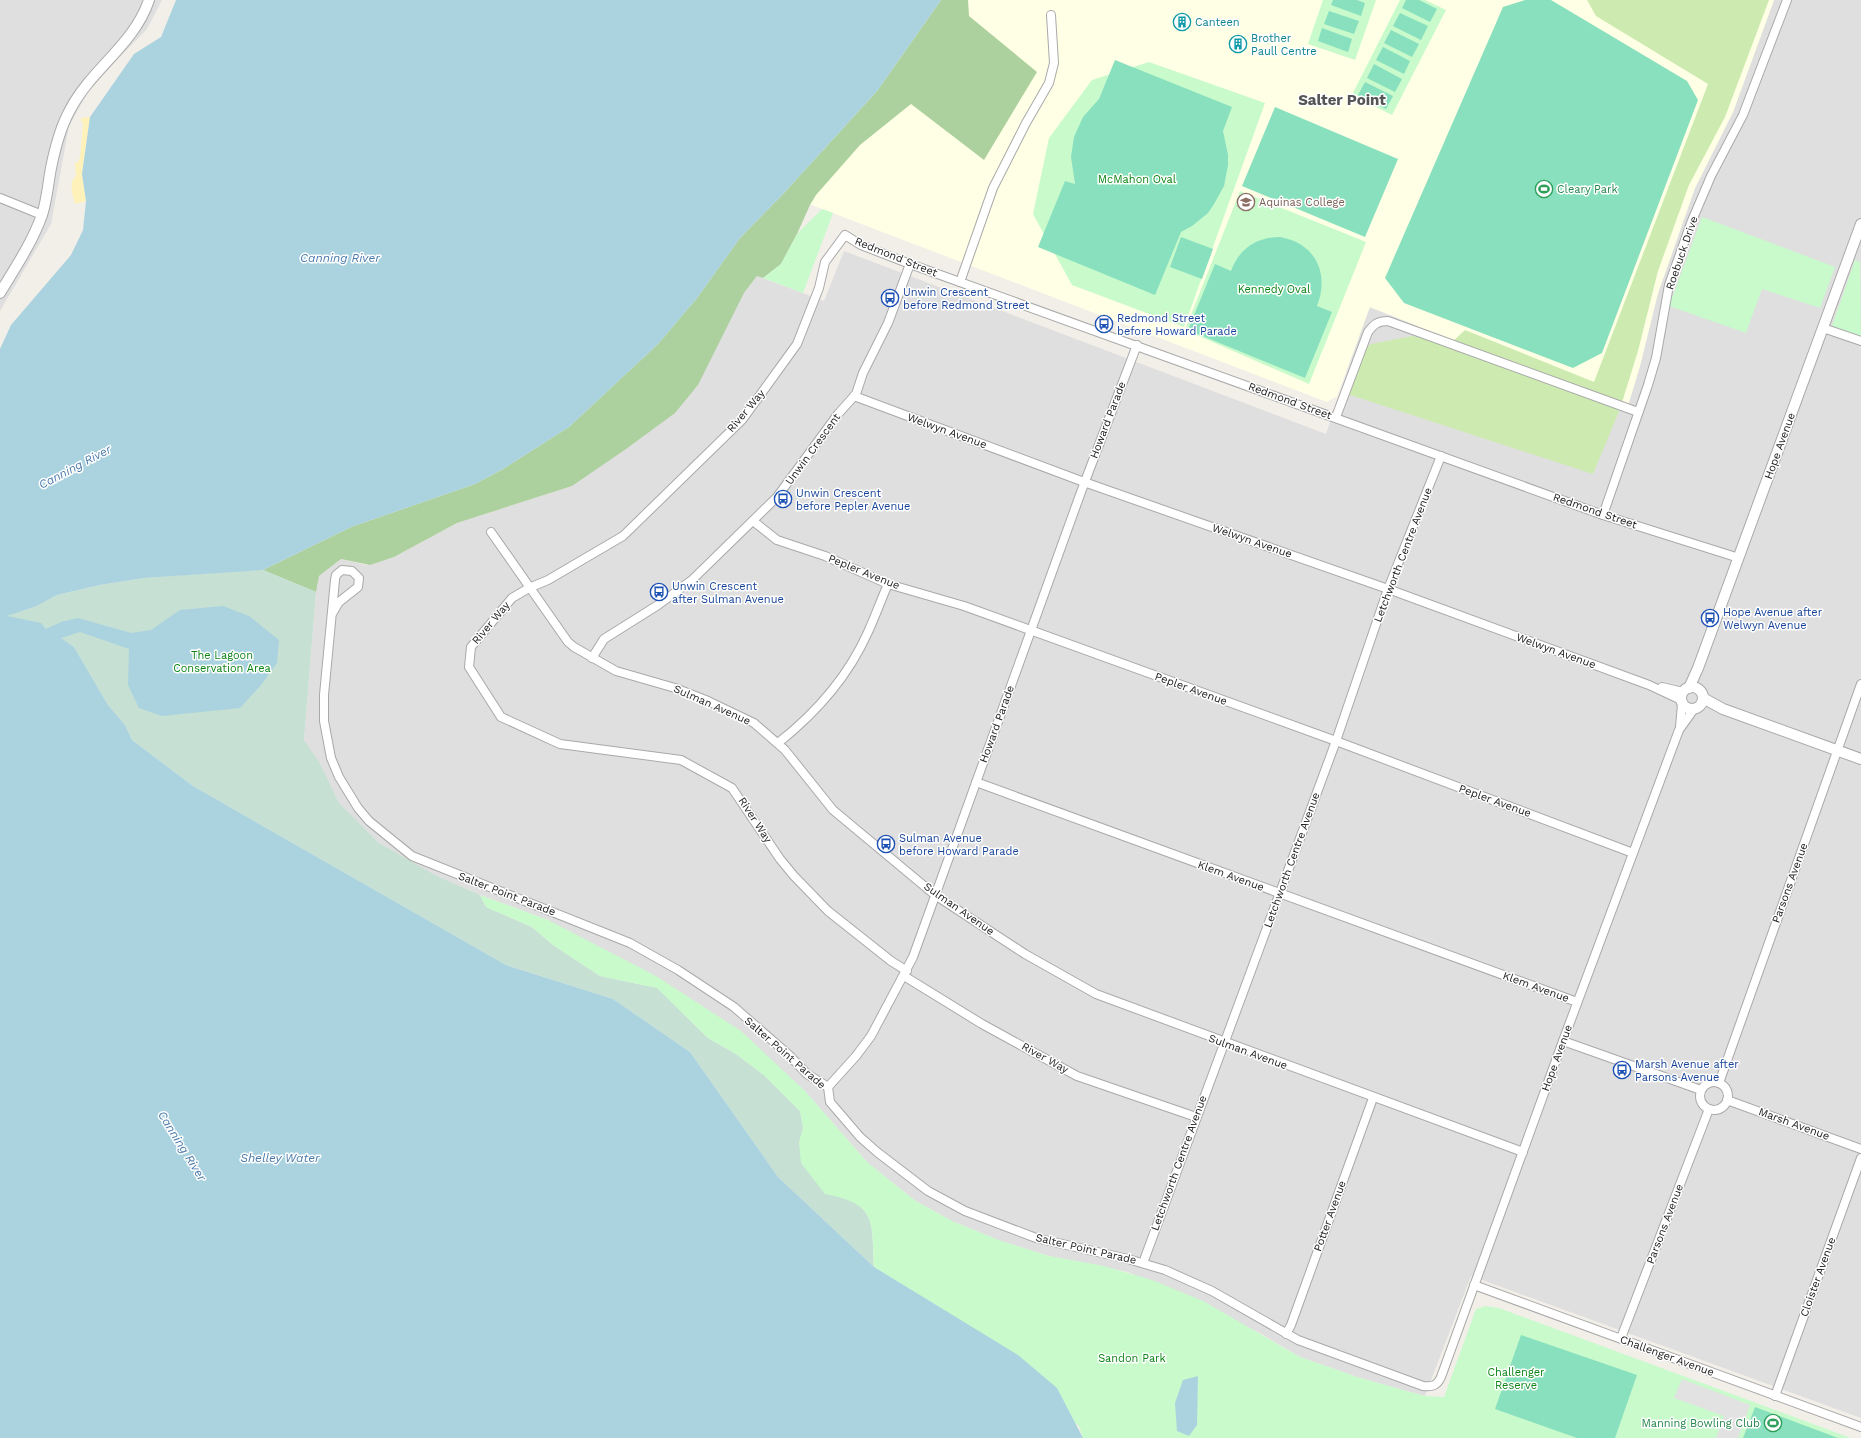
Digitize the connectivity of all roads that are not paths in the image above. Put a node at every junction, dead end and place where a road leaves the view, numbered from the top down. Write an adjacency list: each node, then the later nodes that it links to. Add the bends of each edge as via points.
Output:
1 (149, 0): 5 (street, via 140,21 128,39 88,83 69,111 58,140)
2 (1787, 0): 16 (street, Roebuck Drive, via 1743,115 1711,176 1691,223 1669,286 1656,358)
3 (1051, 15): 10 (street, via 1054,58 1049,83 993,188)
4 (0, 198): 5 (street)
5 (42, 215): 11 (street, via 34,236)
6 (1861, 224): 8 (street, Hope Avenue)
7 (845, 235): 9 (street, Redmond Street, via 861,245); 25 (street, River Way, via 825,262 819,288 797,344 742,420 623,536 548,580)
8 (1858, 241): 12 (street, Hope Avenue)
9 (910, 264): 10 (street, Redmond Street); 15 (street, Unwin Crescent, via 888,323)
10 (960, 282): 14 (street, Redmond Street)
11 (0, 293)
12 (1823, 328): 13 (street); 23 (street, Hope Avenue)
13 (1861, 341)
14 (1137, 345): 17 (street, Redmond Street); 19 (street, Howard Parade)
15 (854, 396): 19 (street, Welwyn Avenue); 21 (street, Unwin Crescent, via 777,497)
16 (1638, 412): 17 (street, via 1388,321 1380,321 1368,332); 20 (street, Roebuck Drive)
17 (1336, 417): 18 (street, Redmond Street)
18 (1441, 456): 20 (street, Redmond Street); 26 (street, Letchworth Centre Avenue)
19 (1084, 482): 26 (street, Welwyn Avenue); 28 (street, Howard Parade)
20 (1603, 515): 23 (street, Redmond Street)
21 (753, 521): 24 (street, Pepler Avenue, via 777,540 825,556); 29 (street, Unwin Crescent, via 692,580 658,606 604,639)
22 (491, 532): 25 (street, Sulman Avenue)
23 (1739, 558): 31 (street, Hope Avenue)
24 (888, 584): 28 (street, Pepler Avenue, via 964,606); 36 (street, via 868,633 834,690 800,726)
25 (529, 588): 29 (street, Sulman Avenue, via 568,642); 43 (street, River Way, via 512,598 470,648 470,670 501,717 560,744 681,760 729,785 794,876 828,911)
26 (1388, 589): 31 (street, Welwyn Avenue, via 1649,685); 35 (street, Letchworth Centre Avenue)
27 (332, 614): 27 (street, Salter Point Parade, via 336,575 342,570 352,571 359,578 358,587 339,602); 48 (street, Salter Point Parade, via 324,695 327,741 339,777 369,821 412,856 630,943 678,970 734,1007 807,1074)
28 (1031, 631): 35 (street, Pepler Avenue); 39 (street, Howard Parade)
29 (592, 658): 36 (street, Sulman Avenue, via 624,674 675,688 708,701 754,723)
30 (1861, 684): 37 (street, Parsons Avenue)
31 (1689, 695): 32 (street, via 1702,703); 32 (street, Welwyn Avenue, via 1687,709); 33 (street, Welwyn Avenue); 34 (street, Hope Avenue)
32 (1696, 708): 33 (street, Welwyn Avenue); 34 (street, Hope Avenue)
33 (1723, 709): 37 (street, Welwyn Avenue)
34 (1679, 730): 40 (street, Hope Avenue)
35 (1336, 741): 40 (street, Pepler Avenue); 41 (street, Letchworth Centre Avenue)
36 (778, 743): 42 (street, Sulman Avenue, via 832,810)
37 (1837, 750): 38 (street, Welwyn Avenue); 47 (street, Parsons Avenue)
38 (1861, 759)
39 (976, 782): 41 (street, Klem Avenue); 42 (street, Howard Parade)
40 (1633, 852): 44 (street, Hope Avenue)
41 (1279, 894): 44 (street, Klem Avenue); 46 (street, Letchworth Centre Avenue)
42 (935, 895): 43 (street, Howard Parade); 46 (street, Sulman Avenue, via 1025,954 1096,994)
43 (905, 974): 48 (street, Howard Parade, via 871,1036); 53 (street, River Way, via 982,1024 1077,1076)
44 (1577, 1002): 45 (street, Hope Avenue)
45 (1563, 1041): 49 (street); 55 (street, Hope Avenue)
46 (1224, 1043): 50 (street, Sulman Avenue); 53 (street, Letchworth Centre Avenue)
47 (1719, 1083): 49 (street, via 1711,1082); 51 (street, via 1726,1088)
48 (828, 1087): 57 (street, Salter Point Parade, via 830,1102 860,1137 900,1171 947,1202 986,1221 1036,1238)
49 (1701, 1090): 52 (street, via 1700,1099)
50 (1373, 1098): 55 (street, Sulman Avenue); 59 (street, Potter Avenue)
51 (1727, 1100): 52 (street, via 1718,1110); 54 (street, Marsh Avenue)
52 (1709, 1109): 60 (street, Parsons Avenue)
53 (1196, 1117): 57 (street, Letchworth Centre Avenue)
54 (1861, 1149)
55 (1523, 1152): 58 (street, Hope Avenue)
56 (1861, 1158): 62 (street, Cloister Avenue)
57 (1143, 1263): 59 (street, Salter Point Parade, via 1212,1291)
58 (1474, 1285): 60 (street, Challenger Avenue); 61 (street, Hope Avenue, via 1441,1377)
59 (1286, 1334): 61 (street, Salter Point Parade, via 1423,1386)
60 (1620, 1338): 62 (street, Challenger Avenue)
61 (1435, 1385)
62 (1775, 1396): 63 (street, Challenger Avenue)
63 (1861, 1427)

